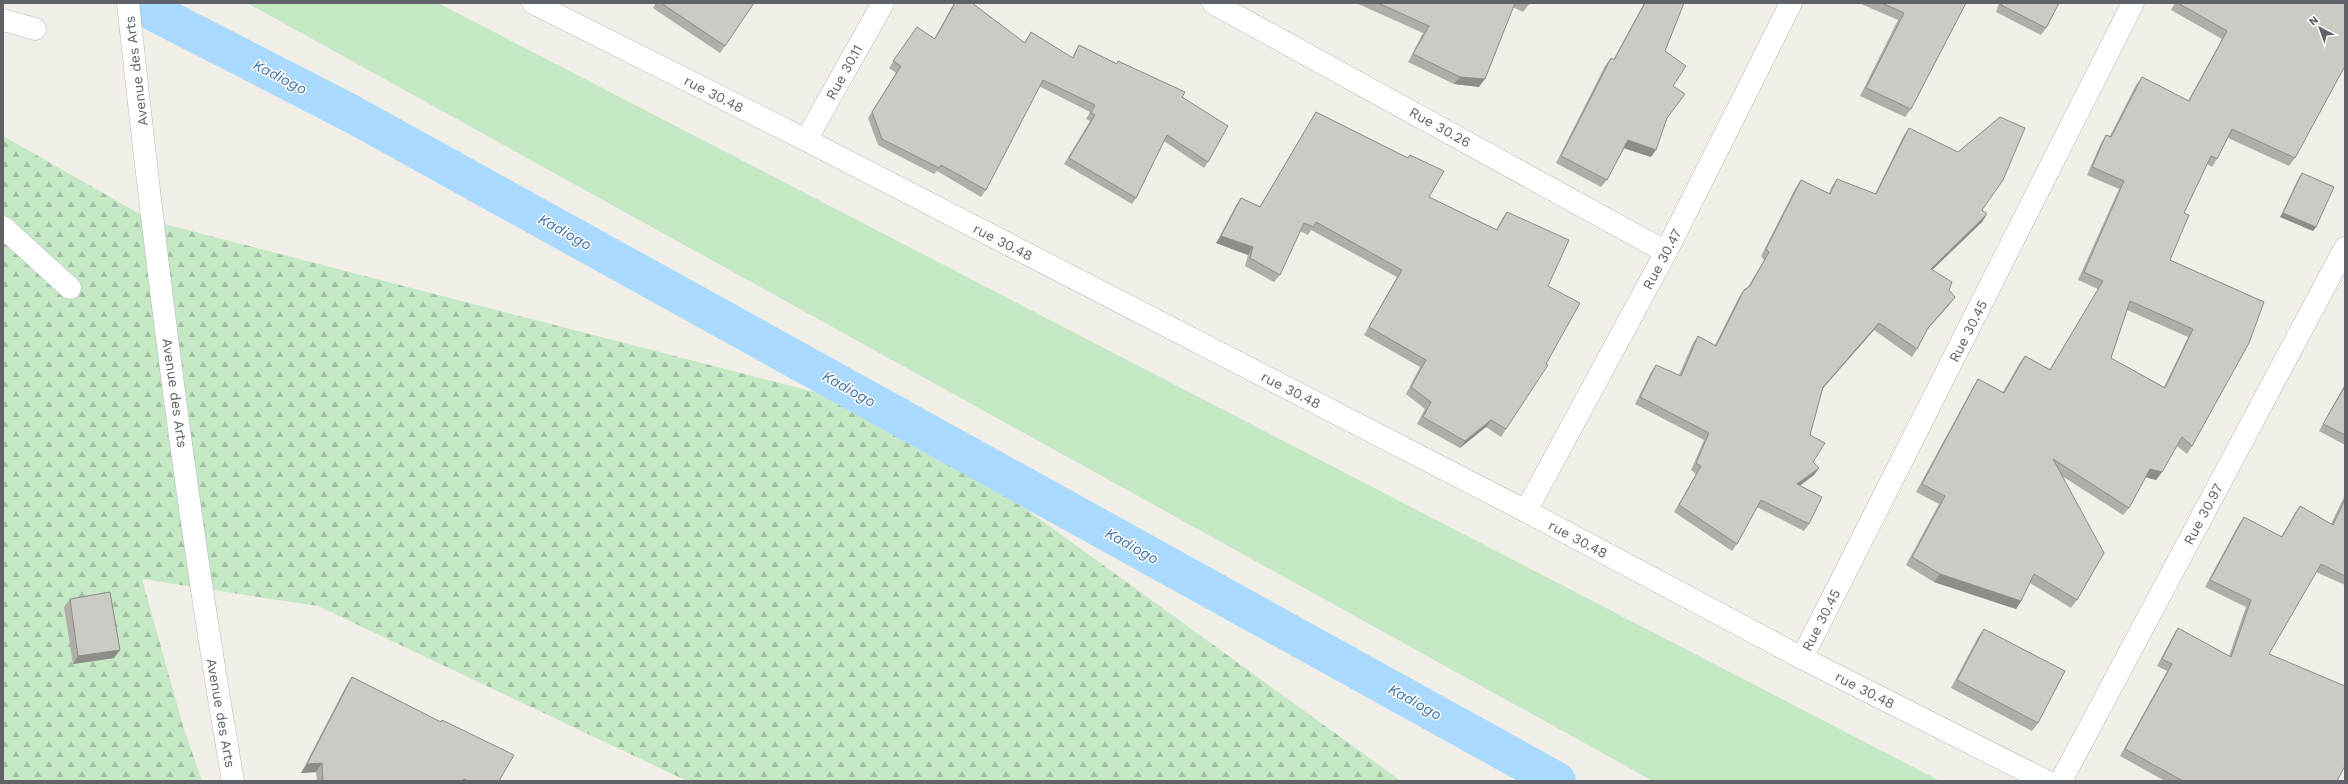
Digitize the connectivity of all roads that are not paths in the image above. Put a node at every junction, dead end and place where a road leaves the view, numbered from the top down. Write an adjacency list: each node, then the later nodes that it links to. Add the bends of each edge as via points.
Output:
1 (128, 3): 16 (street, Avenue des Arts, via 157,258 206,625)
2 (533, 3): 9 (street, rue 30.48)
3 (883, 3): 9 (street, Rue 30.11)
4 (1213, 3): 12 (street, Rue 30.26)
5 (1791, 3): 12 (street, Rue 30.47)
6 (2133, 3): 15 (street, Rue 30.45)
7 (3, 20): 8 (street)
8 (35, 29)
9 (806, 140): 14 (street, rue 30.48)
10 (3, 227): 13 (street)
11 (2345, 248): 18 (street, Rue 30.97)
12 (1666, 252): 14 (street, Rue 30.47)
13 (70, 288)
14 (1526, 511): 15 (street, rue 30.48)
15 (1802, 658): 17 (street, rue 30.48)
16 (233, 781)
17 (2046, 781)
18 (2061, 781)

